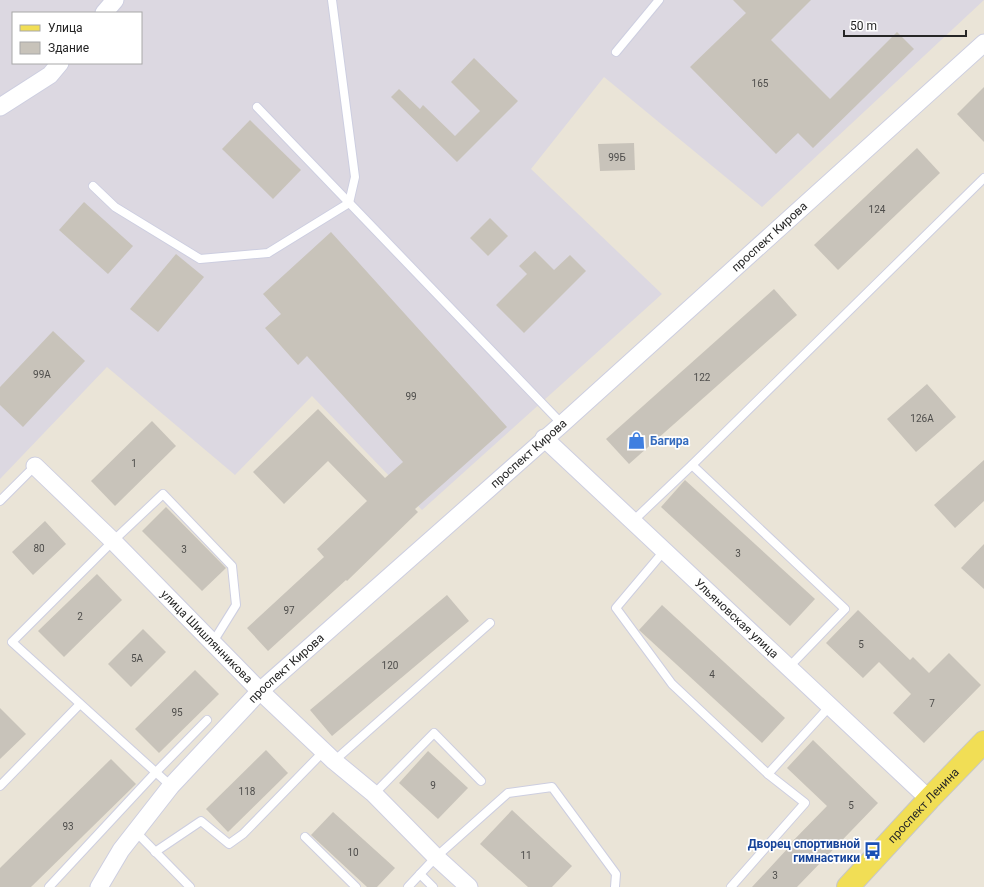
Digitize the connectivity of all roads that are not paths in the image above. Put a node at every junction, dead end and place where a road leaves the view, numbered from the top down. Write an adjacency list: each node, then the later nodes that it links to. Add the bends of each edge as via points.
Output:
1 (115, 0): 4 (street)
2 (332, 0): 12 (lane, via 355,177)
3 (659, 0): 6 (lane)
4 (105, 12)
5 (984, 43): 13 (street, проспект Кирова)
6 (616, 52)
7 (59, 64): 8 (street, via 50,75)
8 (0, 107)
9 (257, 107): 12 (lane)
10 (984, 178): 15 (lane)
11 (93, 186): 12 (lane, via 115,207 200,258 268,253)
12 (349, 203): 13 (lane)
13 (562, 424): 14 (street, проспект Кирова)
14 (544, 438): 18 (street, Ульяновская улица); 24 (street, проспект Кирова)
15 (692, 465): 18 (lane); 23 (lane, via 845,609)
16 (35, 466): 17 (lane); 19 (street, улица Шишлянникова)
17 (0, 501)
18 (633, 521): 20 (street, Ульяновская улица)
19 (113, 541): 22 (street, улица Шишлянникова); 22 (lane, via 164,494 232,566 236,605); 25 (lane, via 12,642)
20 (664, 551): 23 (street, Ульяновская улица); 31 (lane, via 616,608 672,684)
21 (490, 623): 29 (lane)
22 (212, 642): 24 (street, улица Шишлянникова)
23 (789, 667): 26 (street, Ульяновская улица)
24 (260, 691): 29 (street, улица Шишлянникова); 34 (street, проспект Кирова)
25 (80, 704): 30 (lane); 33 (lane)
26 (830, 706): 31 (lane); 36 (street, Ульяновская улица)
27 (207, 720): 30 (lane)
28 (984, 742): 36 (main road, проспект Ленина)
29 (329, 756): 35 (street, улица Шишлянникова); 39 (lane, via 229,844 201,821)
30 (156, 772): 34 (lane); 42 (lane)
31 (768, 774): 50 (lane, via 805,804)
32 (481, 782): 35 (lane, via 434,733)
33 (0, 786)
34 (171, 786): 37 (street, проспект Кирова)
35 (374, 794): 40 (street, улица Шишлянникова)
36 (929, 799): 51 (main road, проспект Ленина)
37 (136, 832): 39 (lane); 43 (street, проспект Кирова)
38 (305, 837): 45 (lane)
39 (155, 852): 44 (lane)
40 (436, 857): 41 (lane); 48 (street, улица Шишлянникова); 49 (lane, via 508,793 552,787 616,874)
41 (420, 874): 46 (lane); 47 (lane)
42 (48, 887)
43 (98, 887)
44 (190, 887)
45 (356, 887)
46 (408, 887)
47 (433, 887)
48 (469, 887)
49 (615, 887)
50 (731, 887)
51 (848, 887)

